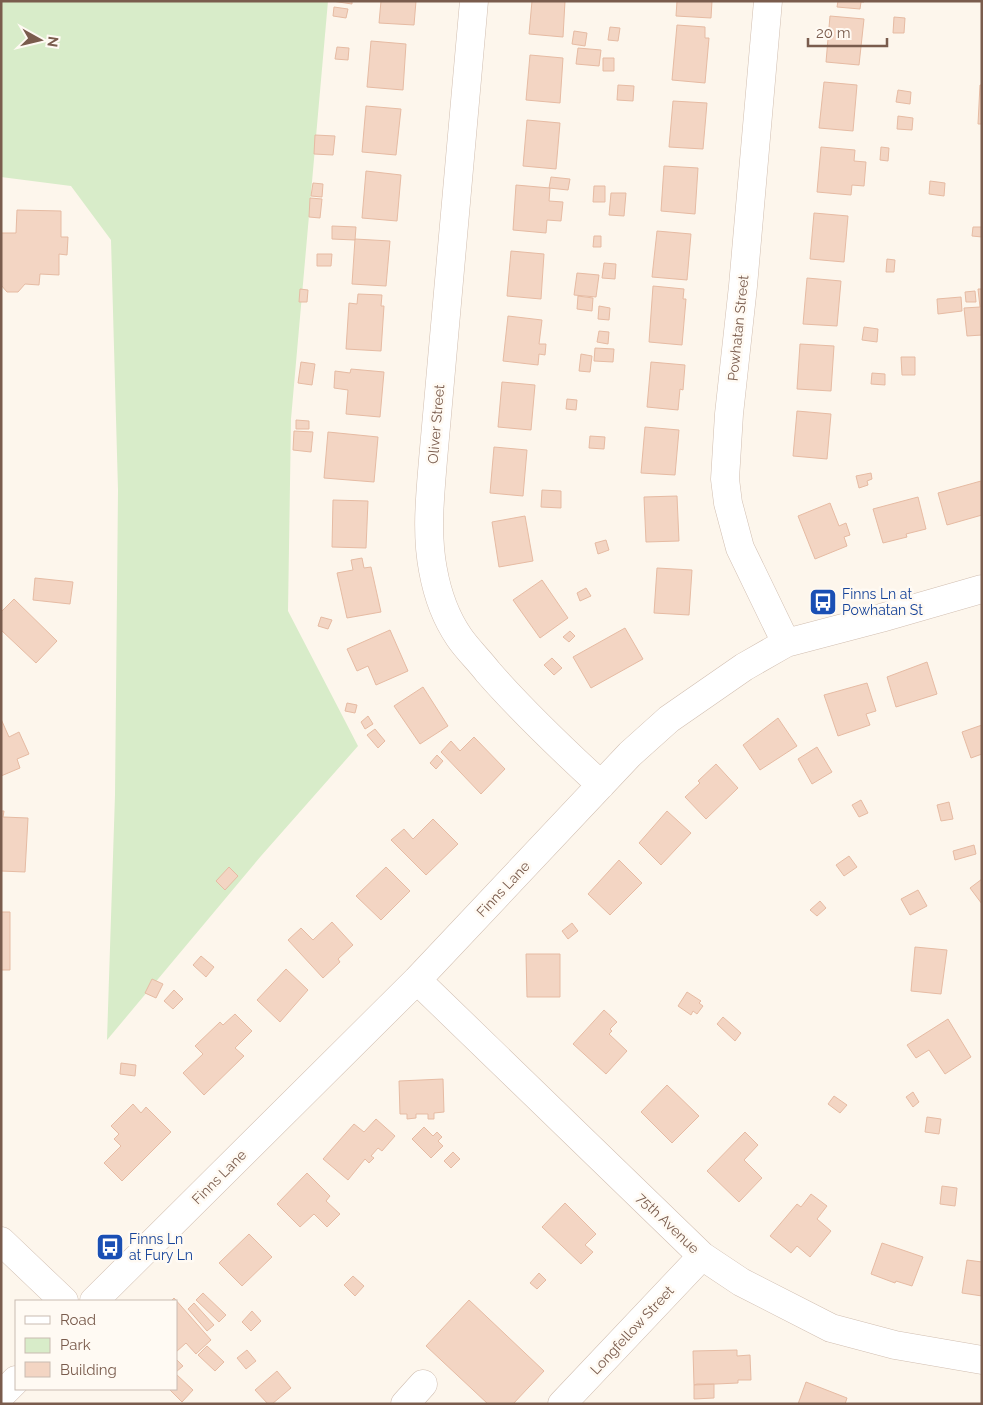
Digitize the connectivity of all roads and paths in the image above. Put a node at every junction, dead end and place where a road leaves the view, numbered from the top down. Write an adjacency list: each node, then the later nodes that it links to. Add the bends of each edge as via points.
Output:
1 (474, 1): 5 (street, Oliver Street, via 432,468 429,545 433,572 444,607 459,637 556,744)
2 (768, 1): 4 (street, Powhatan Street, via 725,479 740,548)
3 (982, 589): 4 (street, Finns Lane)
4 (786, 643): 5 (street, Finns Lane, via 744,667 669,719)
5 (601, 785): 6 (street, Finns Lane)
6 (417, 980): 8 (street, 75th Avenue); 10 (street, Finns Lane)
7 (1, 1241): 9 (street)
8 (702, 1256): 11 (street, 75th Avenue, via 741,1282 831,1328 894,1345); 14 (street, Longfellow Street)
9 (63, 1300)
10 (95, 1300)
11 (982, 1360)
12 (15, 1381): 13 (street)
13 (1, 1395)
14 (562, 1404)

